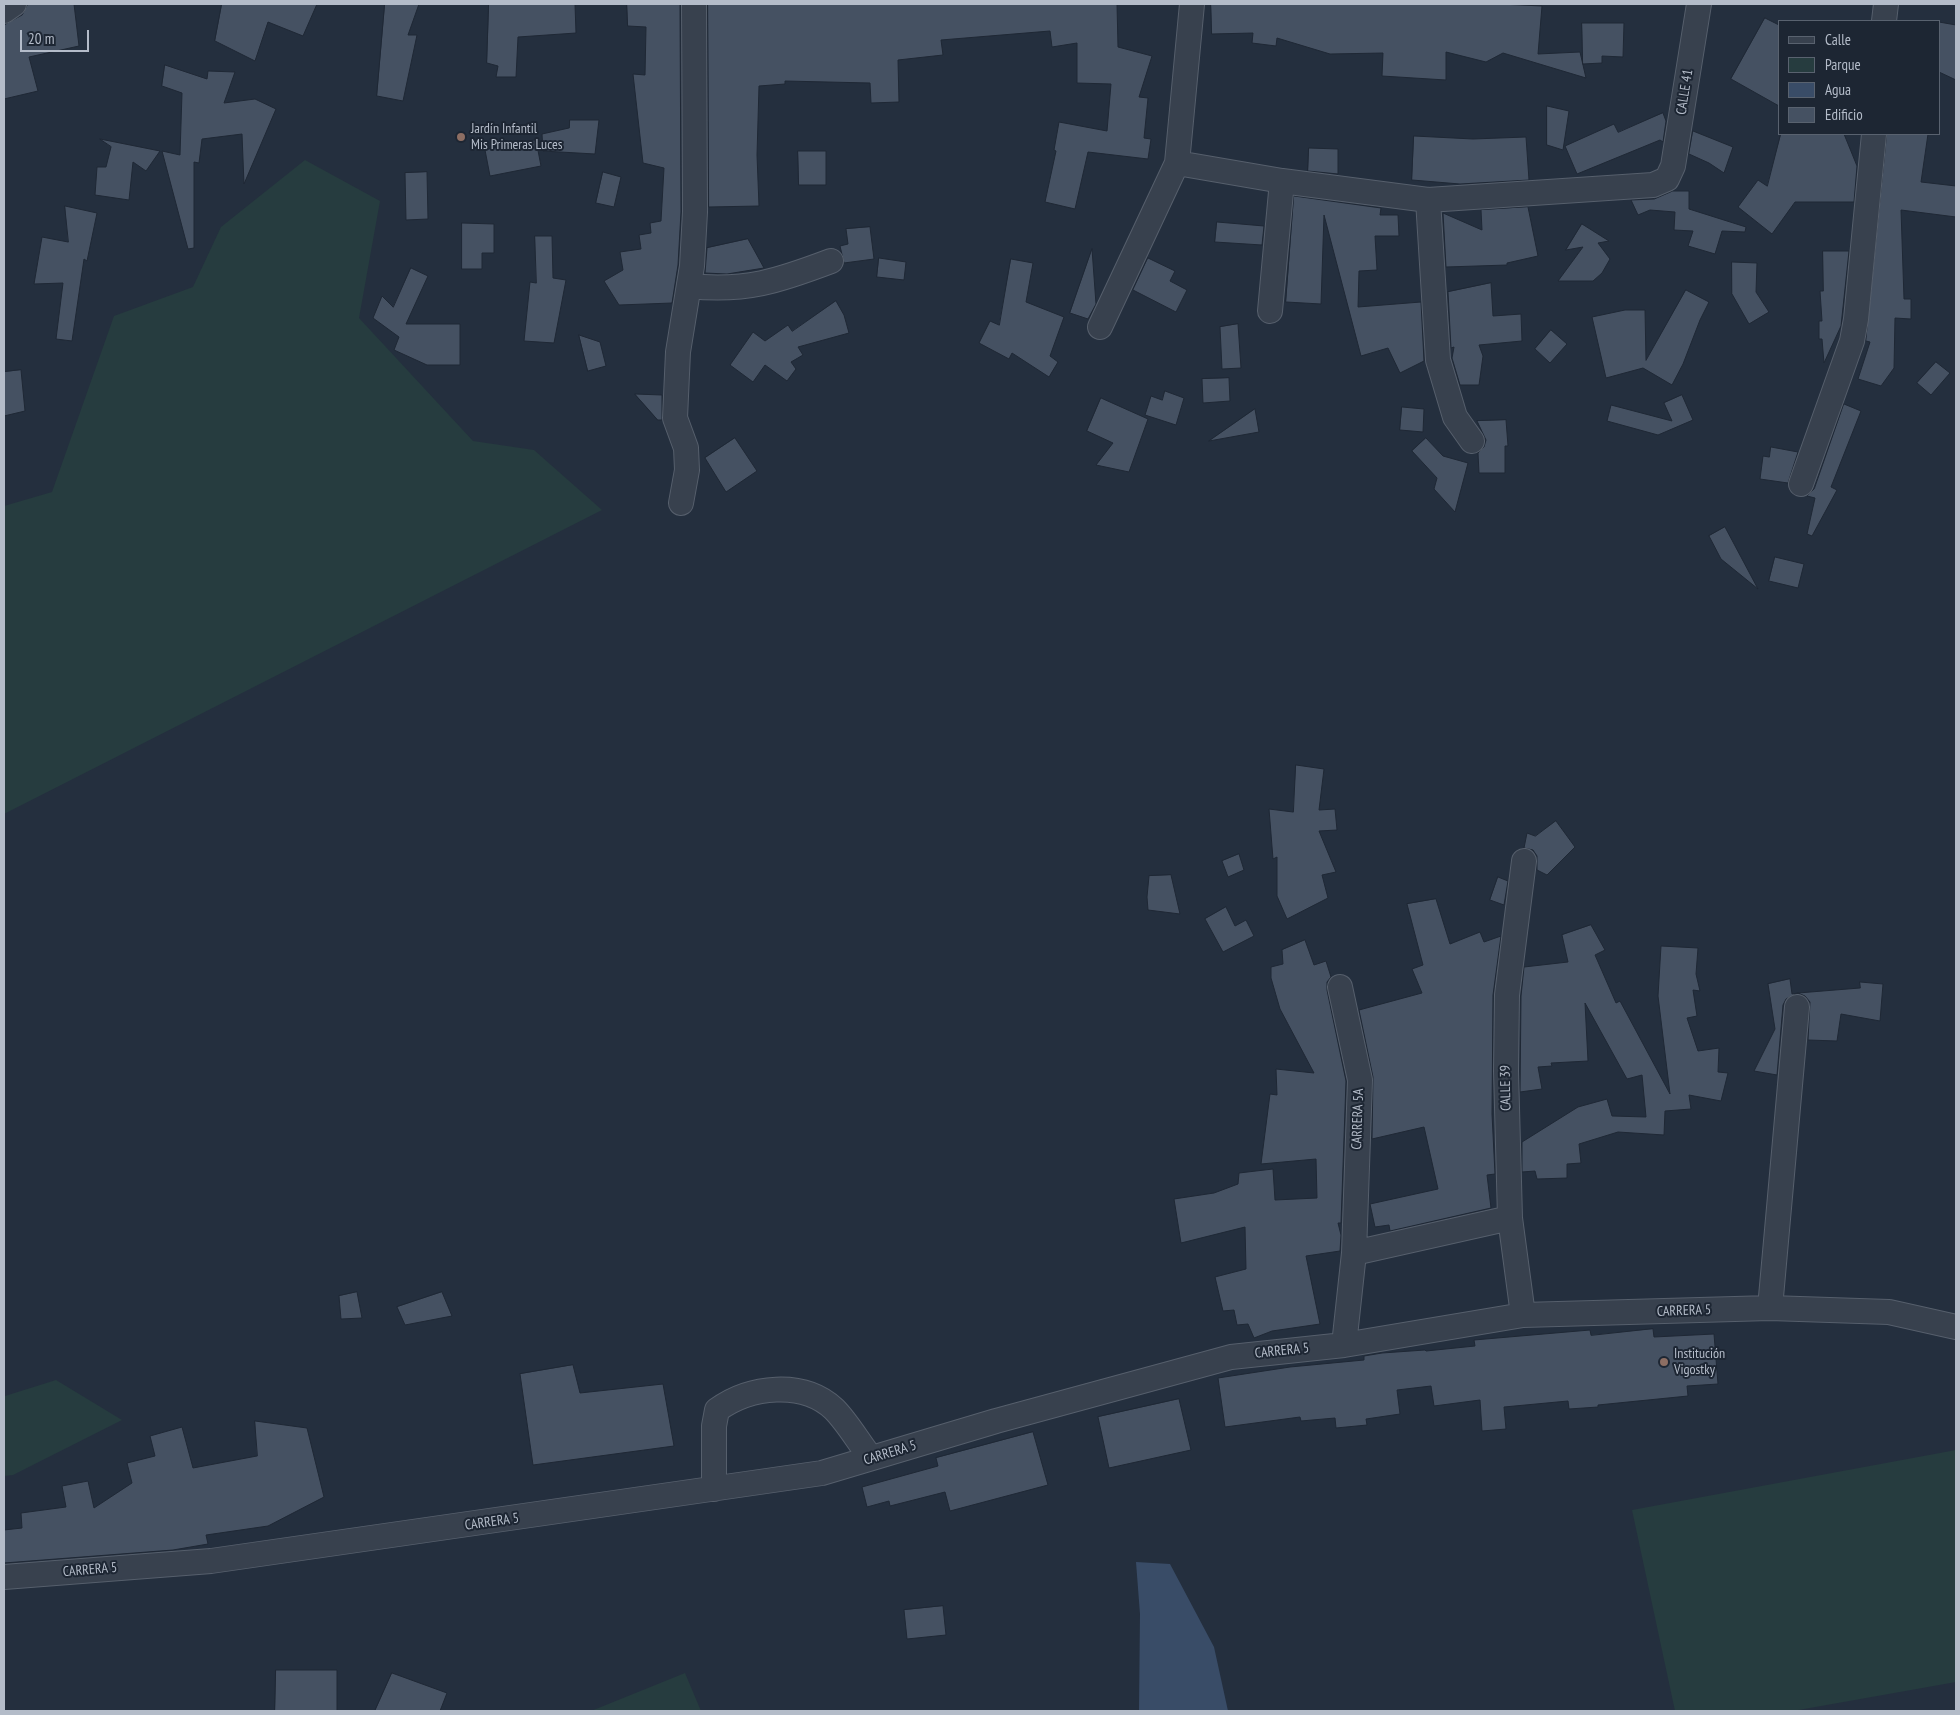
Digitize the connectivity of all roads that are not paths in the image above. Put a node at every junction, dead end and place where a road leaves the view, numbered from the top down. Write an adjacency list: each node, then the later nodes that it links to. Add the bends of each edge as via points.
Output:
1 (14, 4): 6 (street)
2 (694, 4): 13 (street, via 695,212)
3 (1192, 4): 9 (street)
4 (1699, 4): 11 (street, CALLE 41, via 1673,166 1667,179 1653,185)
5 (1886, 4): 7 (street)
6 (4, 12)
7 (1884, 20)
8 (1874, 135): 17 (street, via 1852,341)
9 (1177, 163): 10 (street); 15 (street)
10 (1282, 181): 11 (street); 14 (street)
11 (1428, 200): 16 (street, via 1438,360 1455,417)
12 (831, 261): 13 (street, via 782,280 749,286 720,289)
13 (689, 286): 18 (street, via 678,352 675,418 686,448 688,470)
14 (1270, 311)
15 (1100, 327)
16 (1472, 441)
17 (1801, 484)
18 (681, 503)
19 (1524, 861): 22 (street, CALLE 39, via 1507,995)
20 (1340, 987): 23 (street, CARRERA 5A, via 1360,1080)
21 (1797, 1007): 24 (street)
22 (1510, 1218): 23 (street); 25 (street, CALLE 39)
23 (1354, 1253): 27 (street, CARRERA 5A)
24 (1770, 1308): 25 (street, CARRERA 5); 26 (street, CARRERA 5, via 1889,1312)
25 (1523, 1315): 27 (street, CARRERA 5)
26 (1956, 1327)
27 (1344, 1345): 28 (street, CARRERA 5, via 1231,1357)
28 (871, 1458): 29 (street, CARRERA 5, via 822,1473); 29 (street, via 834,1410 818,1399 782,1388 750,1393 730,1400 717,1410)
29 (714, 1489): 30 (street, CARRERA 5, via 211,1561)
30 (4, 1577)

